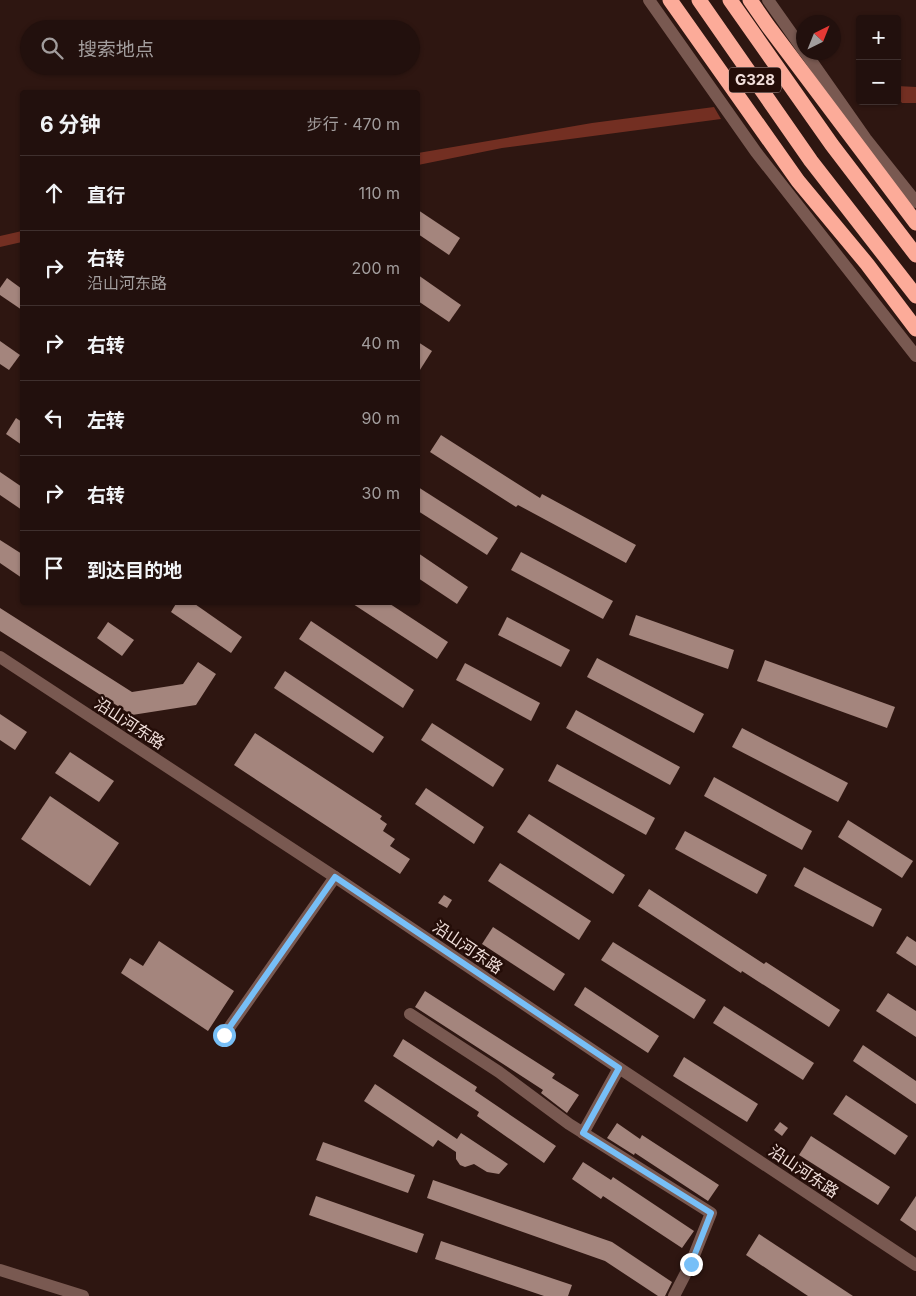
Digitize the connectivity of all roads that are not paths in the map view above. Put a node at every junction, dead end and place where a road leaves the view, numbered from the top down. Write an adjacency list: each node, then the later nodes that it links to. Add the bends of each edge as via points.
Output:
1 (649, 0): 14 (street, via 756,152)
2 (670, 0): 13 (highway, via 798,181)
3 (699, 0): 12 (highway, G328, via 811,161)
4 (730, 0): 11 (highway, G328, via 832,145)
5 (750, 0): 10 (highway)
6 (768, 0): 7 (street)
7 (796, 40)
8 (810, 60): 9 (street)
9 (916, 202)
10 (916, 223)
11 (916, 255)
12 (916, 296)
13 (916, 328)
14 (916, 356)
15 (0, 657): 16 (street, 沿山河东路)
16 (335, 877): 18 (street); 19 (street, 沿山河东路)
17 (410, 1014): 20 (street)
18 (224, 1035)
19 (619, 1068): 20 (street); 21 (street, 沿山河东路)
20 (583, 1133): 24 (street, via 711,1213)
21 (916, 1265)
22 (0, 1270): 23 (street)
23 (83, 1296)
24 (674, 1296)

